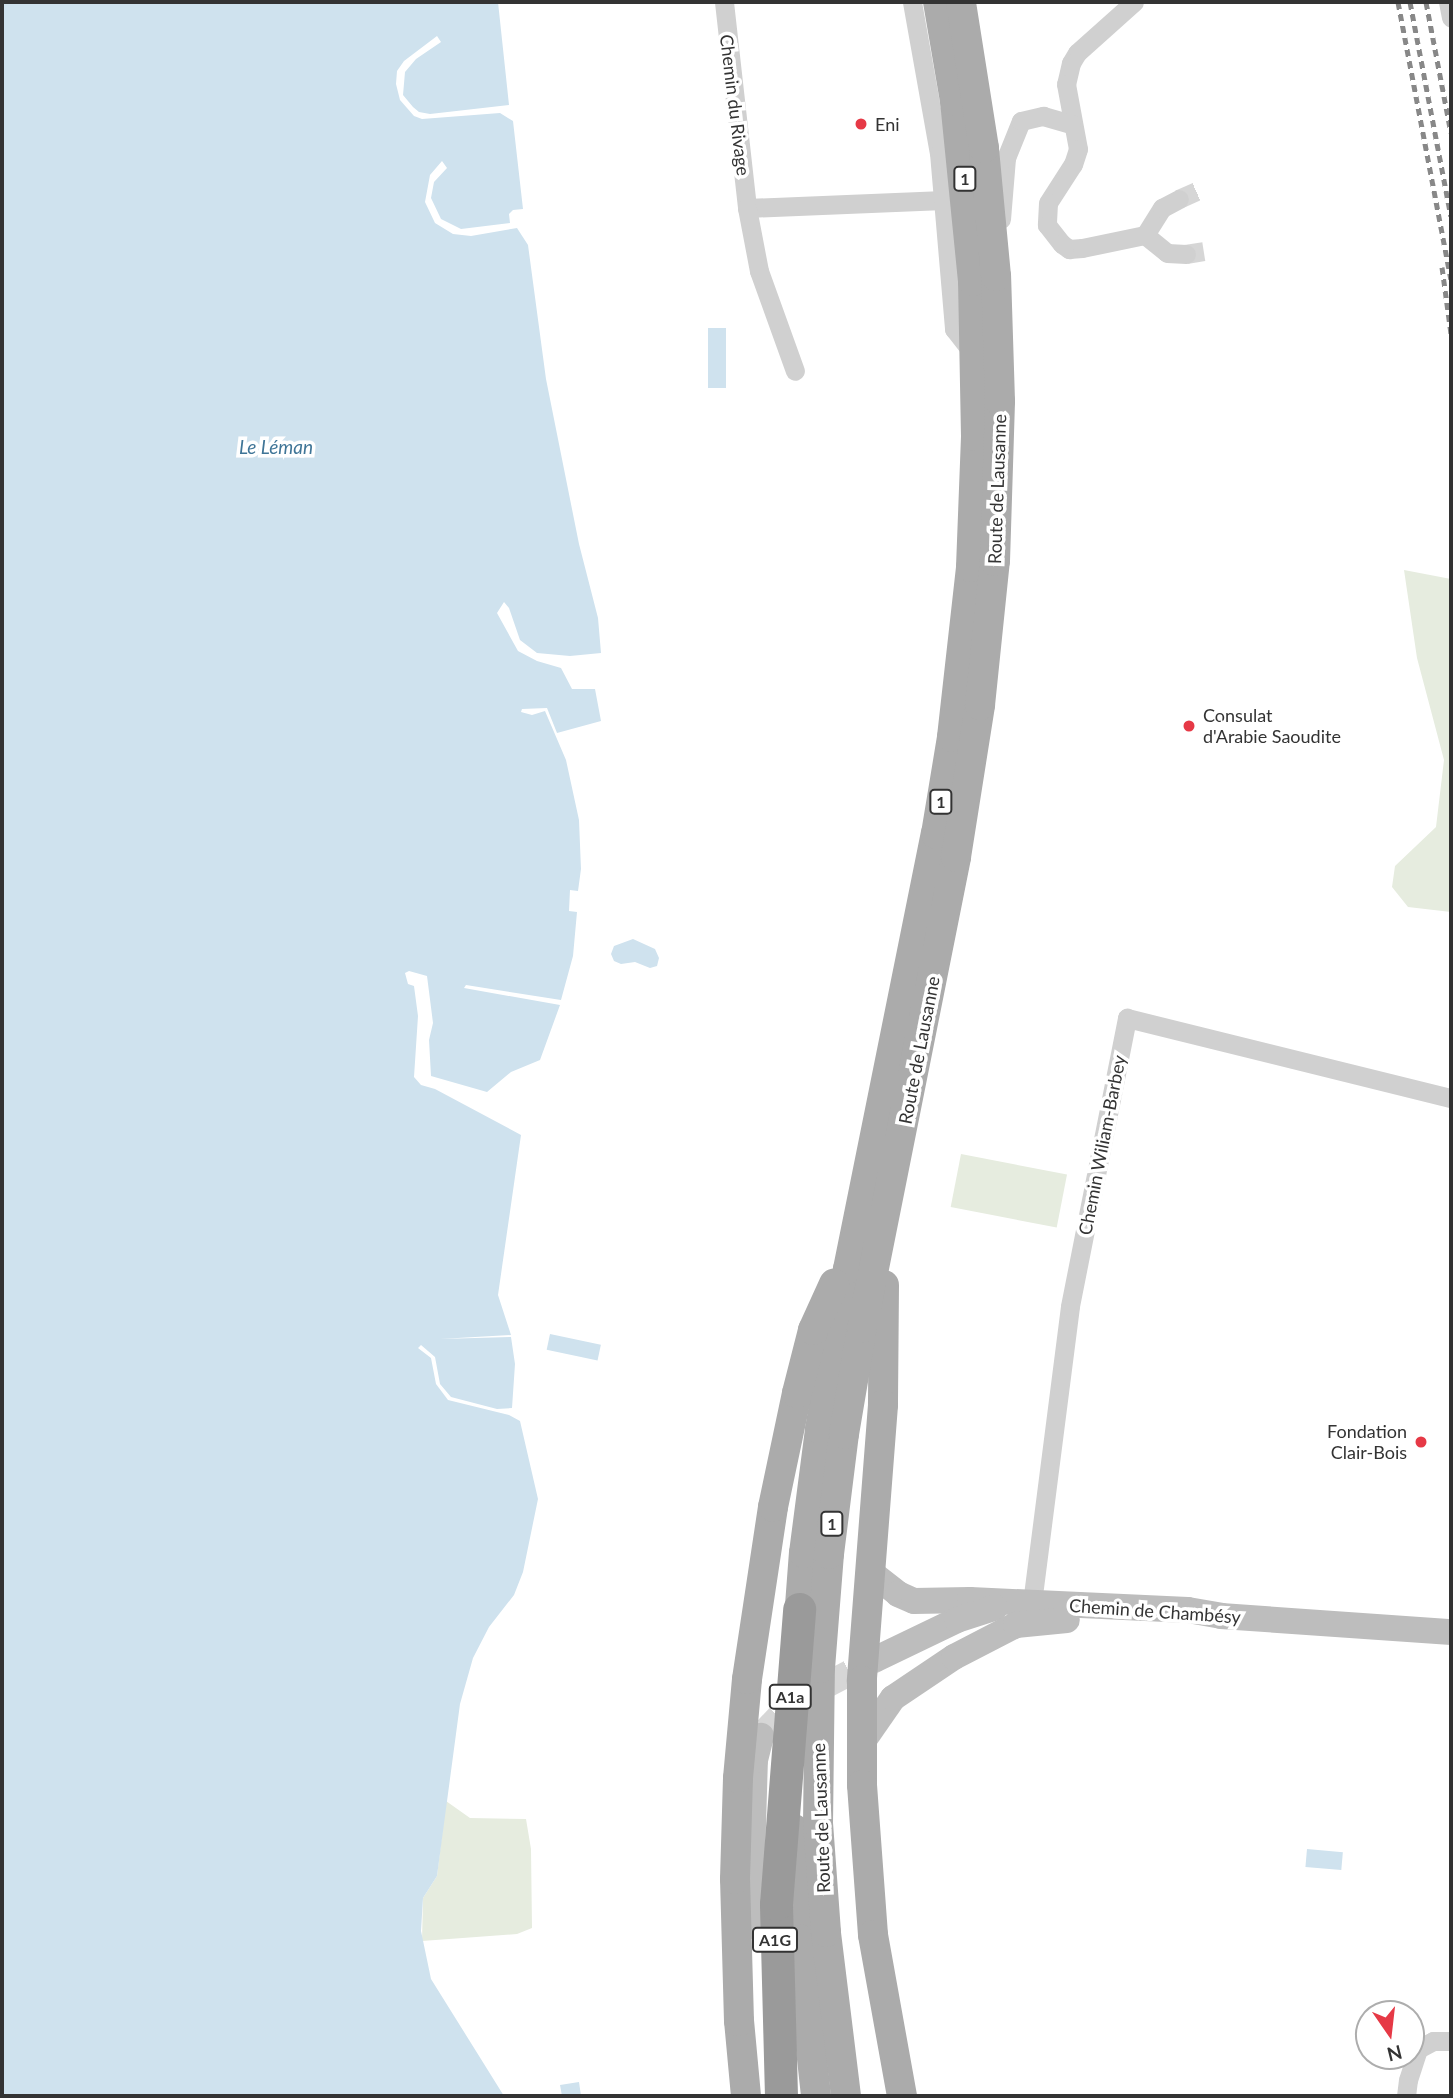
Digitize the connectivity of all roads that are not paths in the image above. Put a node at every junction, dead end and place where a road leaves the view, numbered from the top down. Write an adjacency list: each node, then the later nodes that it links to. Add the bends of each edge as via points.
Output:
1 (724, 2): 11 (street, Chemin du Rivage)
2 (912, 2): 10 (street)
3 (937, 2): 15 (main road, Route de Lausanne / 1, via 967,202)
4 (961, 2): 14 (main road, Route de Lausanne / 1, via 984,148)
5 (1134, 2): 8 (street, via 1077,52 1071,63 1066,84)
6 (1448, 2): 7 (street)
7 (1451, 18)
8 (1071, 124): 12 (street, via 1078,149 1048,203 1050,233 1069,249); 14 (street, via 1043,116 1021,121 1006,158)
9 (1179, 199): 12 (street, via 1162,208)
10 (944, 200): 11 (street); 15 (street, via 954,329)
11 (747, 208): 16 (street, Chemin du Rivage, via 759,271)
12 (1145, 235): 13 (street, via 1167,253)
13 (1186, 254)
14 (996, 276): 18 (main road, Route de Lausanne / 1, via 999,483 986,652 956,857)
15 (976, 358): 19 (main road, Route de Lausanne / 1, via 971,567 952,737)
16 (796, 371)
17 (1451, 1098): 21 (street, Chemin Wiliam-Barbey, via 1127,1018 1070,1306)
18 (884, 1228): 20 (main road, via 883,1405); 33 (main road, Route de Lausanne / 1, via 838,1474 820,1668 818,1824)
19 (854, 1239): 22 (main road, Route de Lausanne / 1, via 820,1429); 30 (main road, via 813,1330 773,1507 752,1630 739,1766 735,1880 739,2021)
20 (869, 1571): 21 (street, Chemin de Chambésy, via 914,1601); 27 (main road)
21 (1025, 1603): 23 (street, Chemin de Chambésy, via 1188,1610); 25 (street, via 957,1620)
22 (799, 1609): 28 (highway, A1a); 32 (main road, Route de Lausanne / 1, via 796,1884)
23 (1221, 1616): 24 (street, Chemin de Chambésy); 27 (street, via 1188,1626 1055,1620 1016,1625 902,1690 881,1710)
24 (1451, 1632)
25 (876, 1659)
26 (761, 1736): 30 (street, via 755,1759 750,1845 753,2015)
27 (861, 1744): 34 (main road, via 873,1935)
28 (783, 1785): 31 (highway, A1G, via 775,1950)
29 (1451, 2041): 35 (street, via 1433,2041 1418,2049)
30 (747, 2096)
31 (781, 2096)
32 (816, 2096)
33 (846, 2096)
34 (902, 2096)
35 (1406, 2096)

